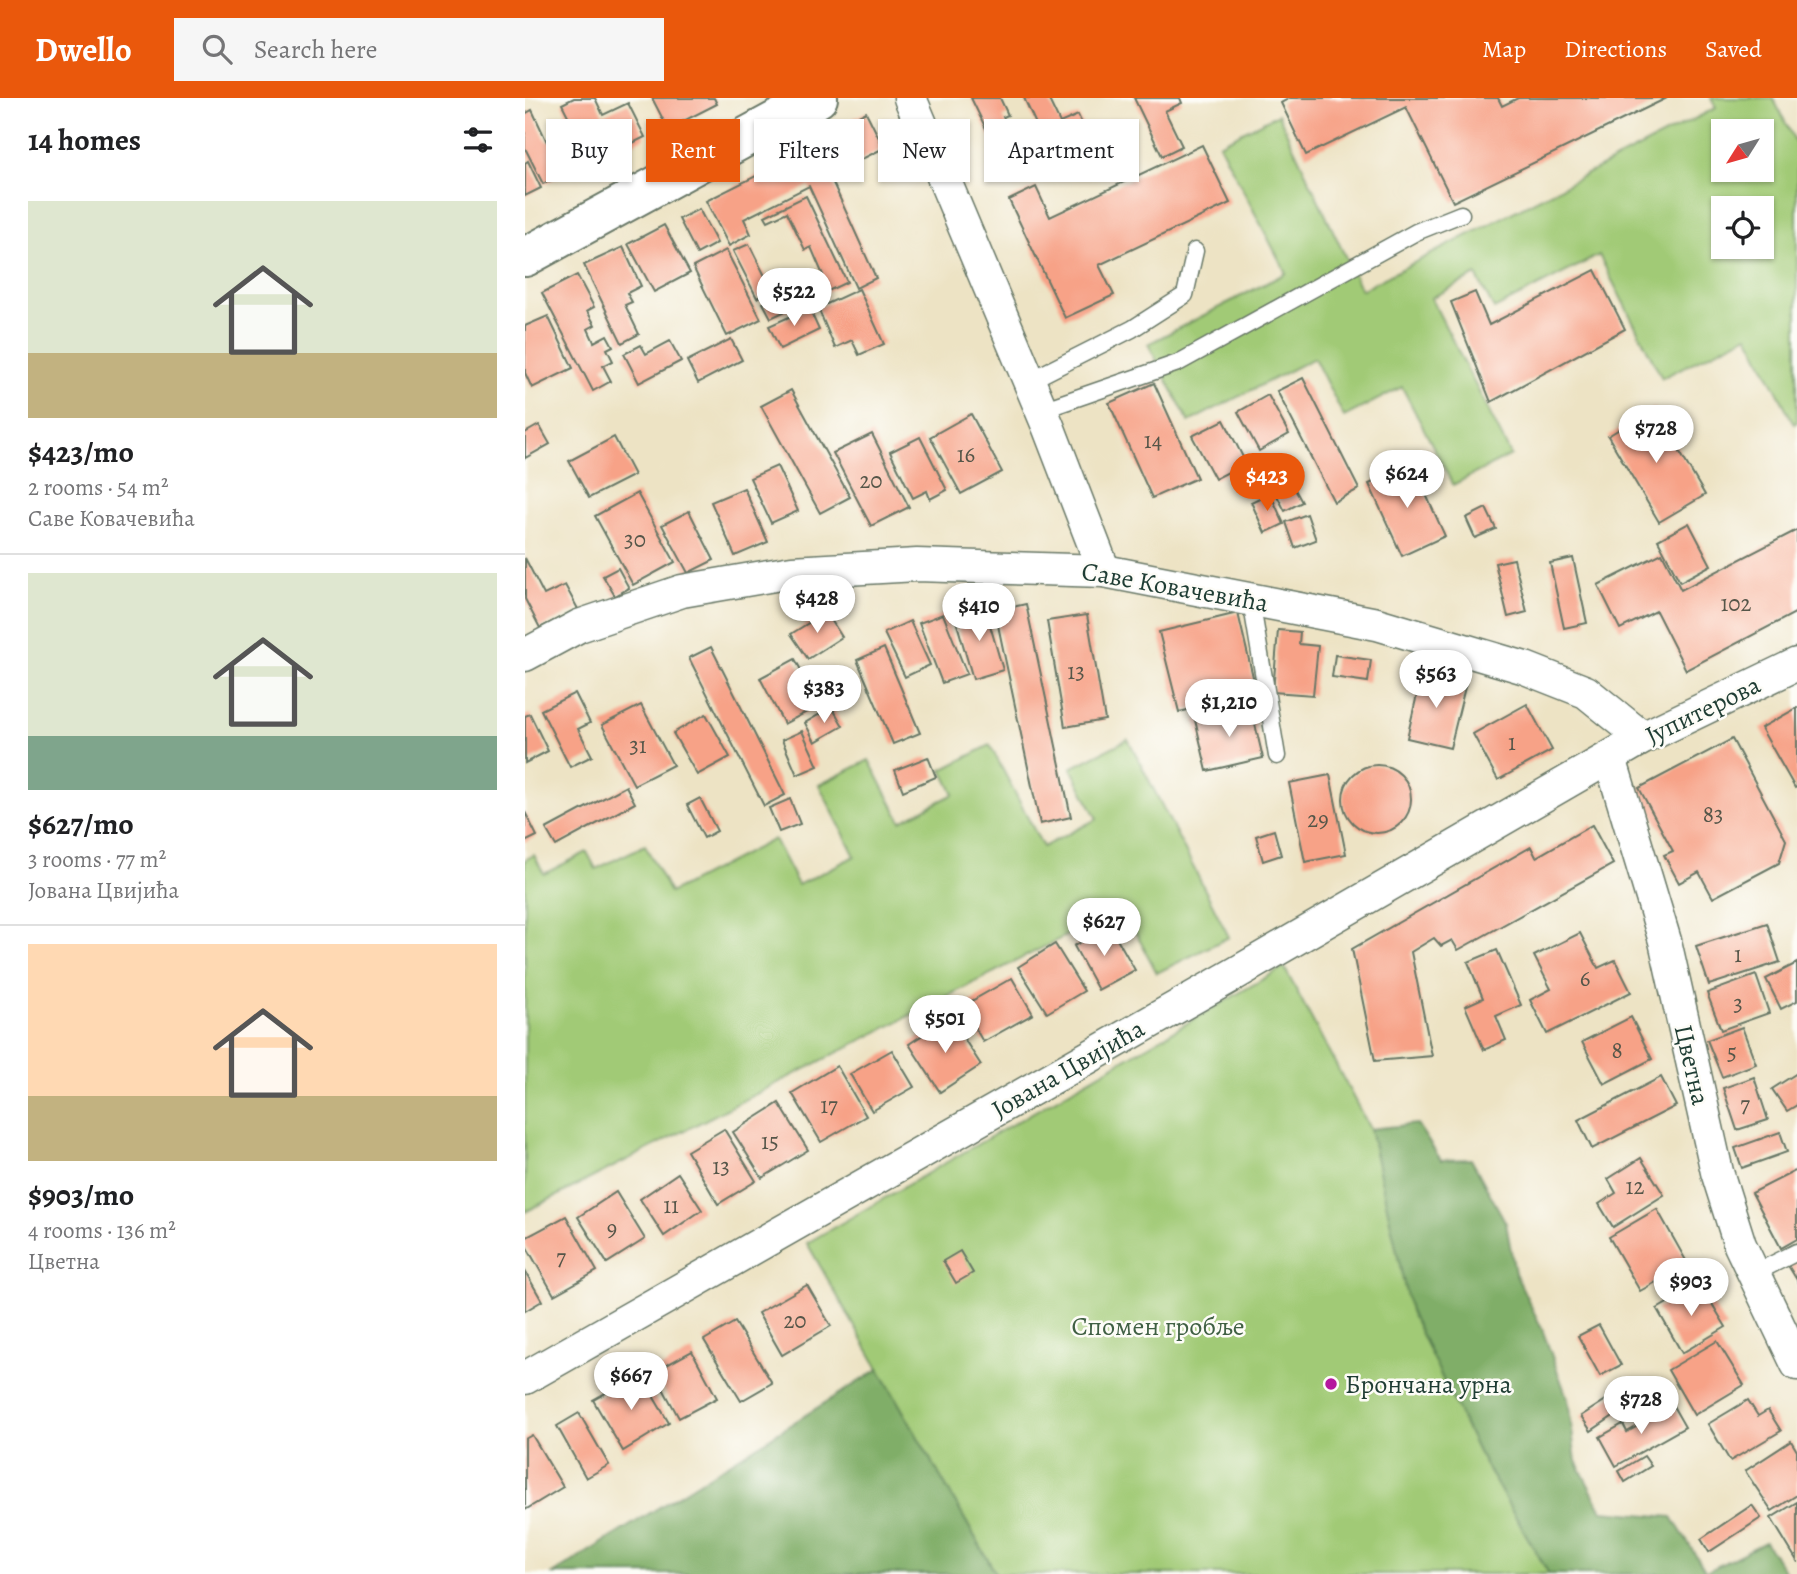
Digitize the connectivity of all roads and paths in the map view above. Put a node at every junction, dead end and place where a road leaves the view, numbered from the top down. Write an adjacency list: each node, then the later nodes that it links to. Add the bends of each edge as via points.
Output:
1 (818, 98): 5 (street)
2 (910, 98): 6 (street)
3 (1461, 214): 7 (lane, via 1416,232 1178,363)
4 (1195, 251): 6 (lane, via 1185,295 1132,329)
5 (525, 257)
6 (1029, 381): 7 (street)
7 (1042, 410): 8 (street)
8 (1104, 571): 9 (street, Саве Ковачевића); 10 (street, Саве Ковачевића, via 918,565 792,572 682,591 579,626)
9 (1251, 600): 12 (street, Саве Ковачевића, via 1377,624 1525,668 1586,692); 13 (lane)
10 (525, 655)
11 (1797, 664): 12 (street, Јупитерова)
12 (1643, 738): 14 (street, Јупитерова)
13 (1277, 756)
14 (1610, 758): 16 (street, Цветна, via 1665,941 1717,1172 1740,1245); 18 (street, Јована Цвијића)
15 (1797, 1252): 16 (lane)
16 (1755, 1273): 17 (street, Цветна)
17 (1797, 1364)
18 (525, 1378)

